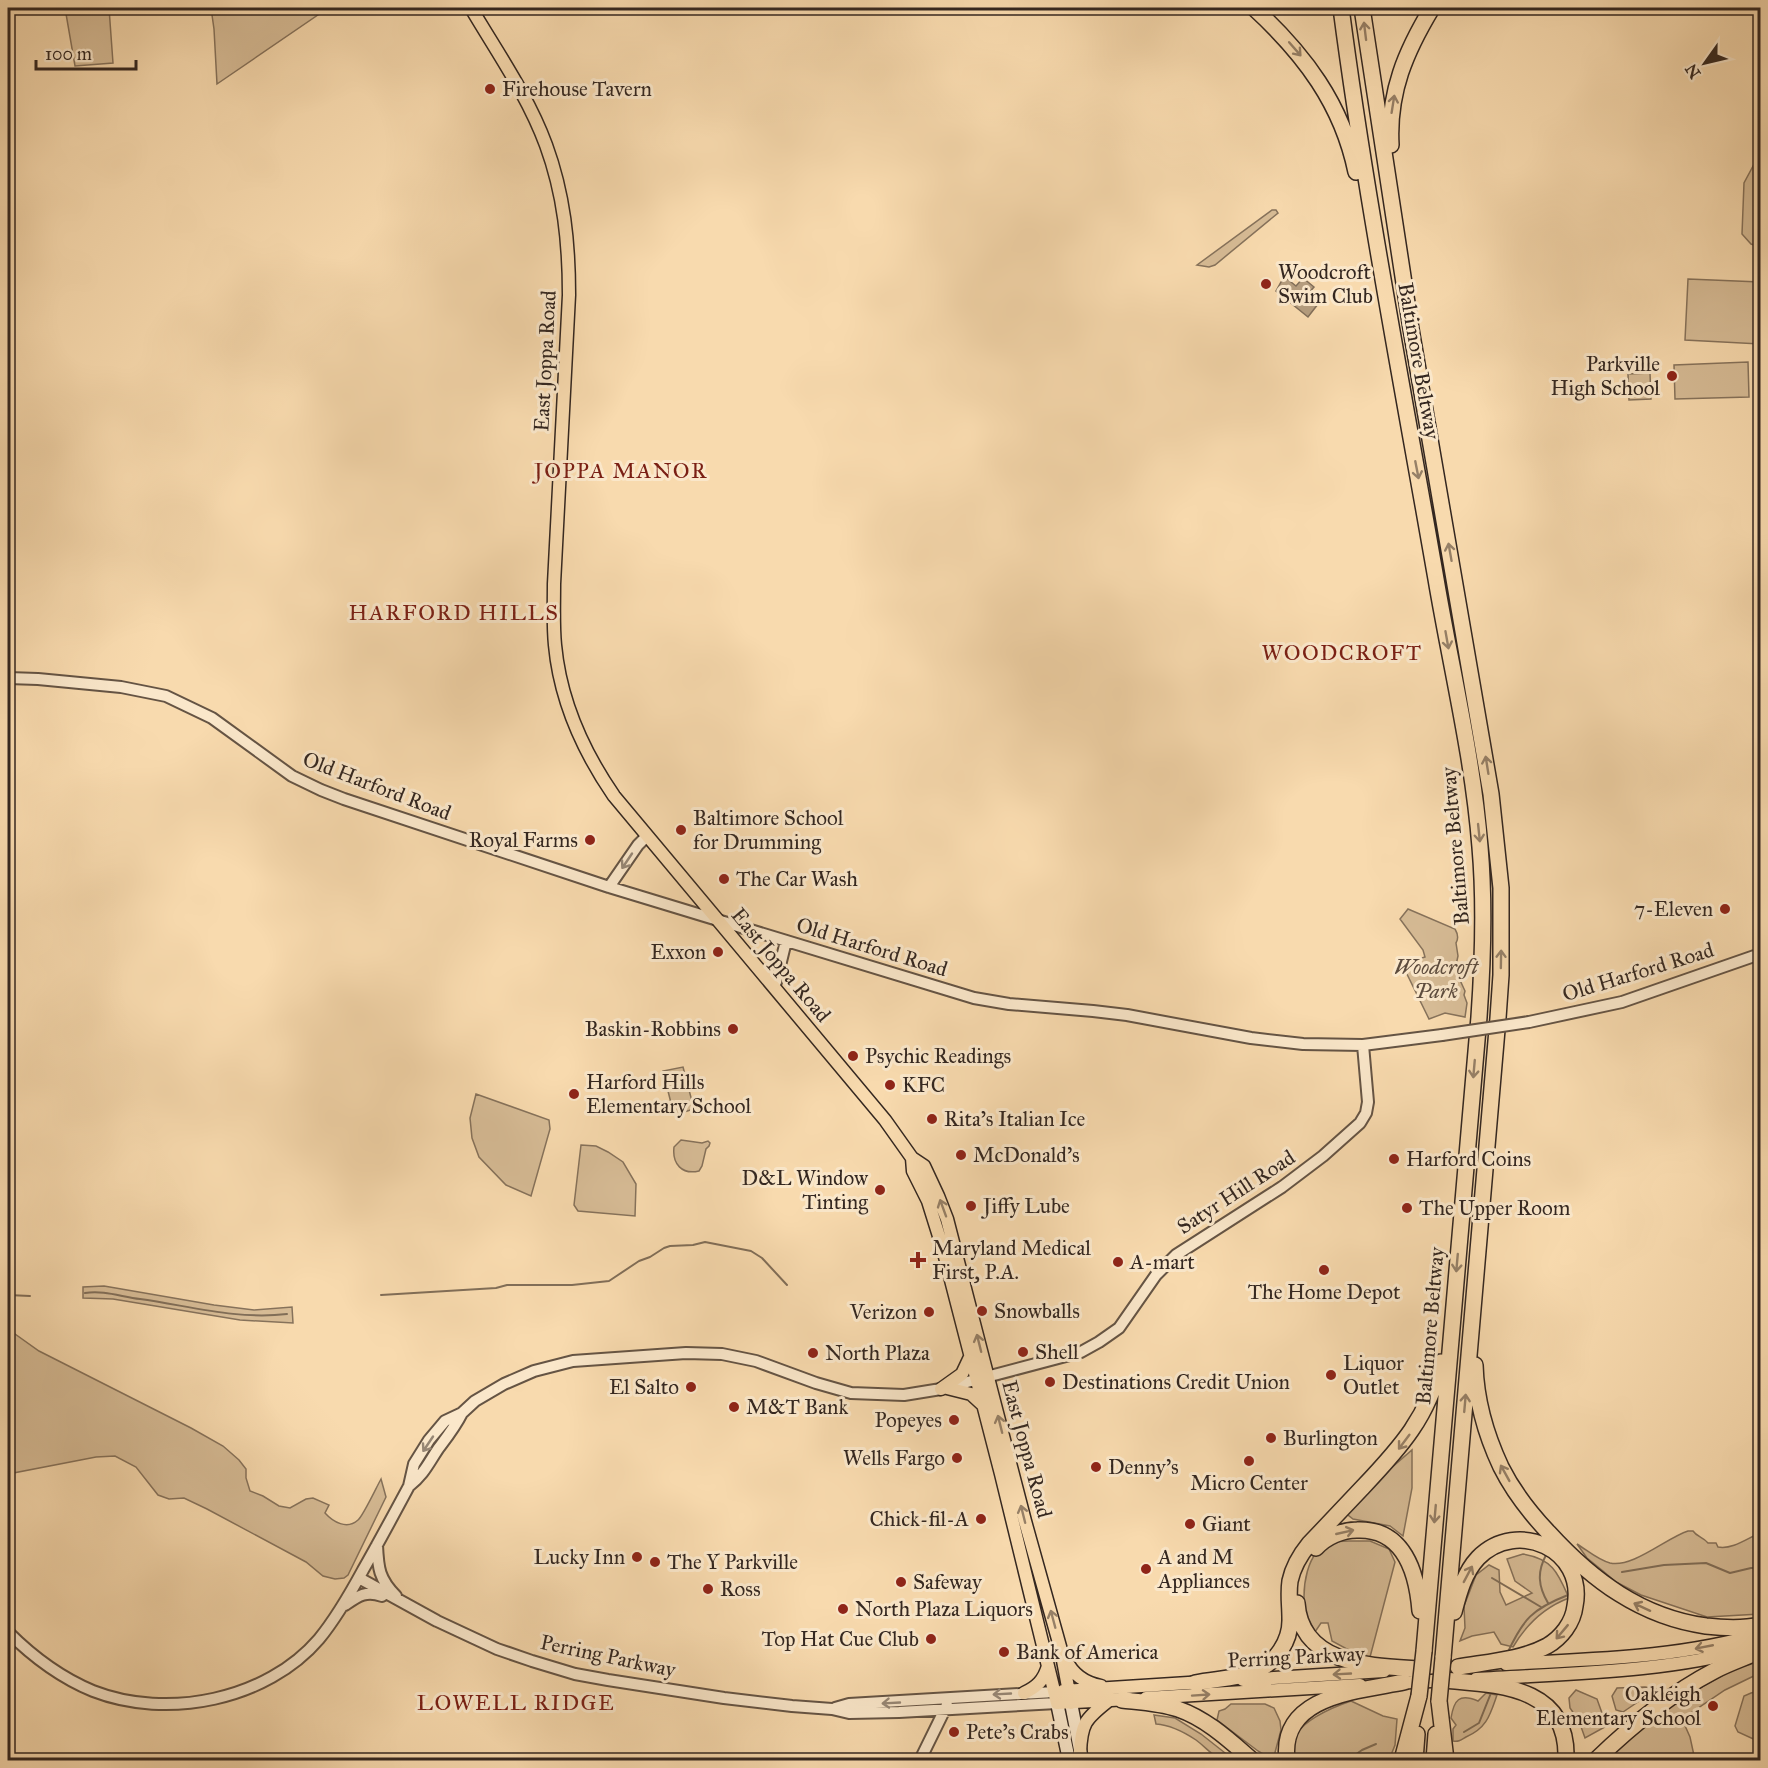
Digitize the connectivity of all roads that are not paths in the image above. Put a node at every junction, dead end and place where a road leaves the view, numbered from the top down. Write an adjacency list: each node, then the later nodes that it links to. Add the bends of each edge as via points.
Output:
1 (471, 8): 9 (main road, East Joppa Road, via 540,131 556,176 566,226 569,295 554,595 555,645 562,686 594,765)
2 (1254, 8): 6 (highway, one-way to 6, via 1306,63 1346,134)
3 (1341, 8): 6 (highway, Baltimore Beltway)
4 (1362, 8): 7 (highway, Baltimore Beltway, one-way to 4)
5 (1432, 8): 7 (highway, one-way to 5, via 1431,406 1390,134 1403,63)
6 (1406, 413): 18 (highway, Baltimore Beltway, one-way to 18, via 1475,796 1483,888 1479,1017)
7 (1429, 432): 17 (highway, Baltimore Beltway, one-way to 7, via 1498,1018 1501,888 1490,784)
8 (8, 678): 10 (street, Old Harford Road, via 109,686 165,696 212,718 279,766 321,790)
9 (647, 836): 10 (street, one-way to 10); 11 (main road, East Joppa Road)
10 (609, 887): 11 (street, Old Harford Road)
11 (718, 920): 12 (street, Old Harford Road); 14 (main road, East Joppa Road)
12 (786, 941): 14 (street); 15 (street, Old Harford Road, via 992,1002 1118,1014 1274,1041)
13 (1761, 954): 15 (street, Old Harford Road, bridge, via 1622,1002 1529,1022)
14 (773, 985): 16 (main road, East Joppa Road)
15 (1363, 1045): 20 (street, Satyr Hill Road, via 1366,1113 1343,1140 1282,1187 1176,1255 1156,1275 1113,1334 1073,1355)
16 (912, 1158): 19 (main road, East Joppa Road, via 912,1171 938,1229); 20 (main road, East Joppa Road, one-way to 16, via 947,1219 924,1166)
17 (1474, 1302): 27 (highway, one-way to 17, via 1722,1628 1688,1623 1642,1607 1592,1575 1543,1527 1502,1468 1484,1423 1476,1374); 34 (highway, Baltimore Beltway, one-way to 17)
18 (1453, 1309): 32 (highway, Baltimore Beltway, one-way to 32); 40 (highway, one-way to 40, via 1437,1379 1413,1429 1299,1558 1290,1582 1289,1630 1283,1647 1270,1662 1253,1672)
19 (971, 1356): 20 (main road, East Joppa Road); 21 (main road, via 962,1374)
20 (982, 1379): 21 (street, Satyr Hill Road); 22 (main road, East Joppa Road); 31 (main road, East Joppa Road, one-way to 20)
21 (944, 1389): 22 (main road, via 970,1394); 23 (street, Satyr Hill Road, via 901,1395 854,1393 722,1354 584,1359 556,1364 504,1384 445,1421 414,1464 409,1486)
22 (984, 1406): 35 (main road, East Joppa Road)
23 (377, 1544): 24 (street, Satyr Hill Road); 25 (street, via 381,1575)
24 (358, 1578): 25 (street, Perring Parkway); 26 (street, Satyr Hill Road)
25 (403, 1602): 26 (street, via 369,1592); 47 (street, Perring Parkway, via 498,1649 575,1674 734,1700 849,1713)
26 (344, 1605): 28 (street, Satyr Hill Road, via 318,1641 280,1672 233,1694 190,1702 147,1702 94,1691 43,1664)
27 (1761, 1626)
28 (8, 1632)
29 (1761, 1634): 36 (main road, Perring Parkway, one-way to 36, via 1660,1654)
30 (1761, 1646): 38 (main road, Perring Parkway, via 1662,1667)
31 (1061, 1650): 42 (main road, via 1068,1666 1079,1677); 44 (main road, East Joppa Road)
32 (1424, 1651): 37 (highway, one-way to 32, via 1346,1661 1323,1649 1309,1635 1297,1607 1297,1586 1304,1563 1319,1544 1342,1532 1361,1529 1380,1533 1395,1543 1414,1574); 45 (highway, Baltimore Beltway, bridge)
33 (1761, 1651): 58 (highway, via 1714,1671 1681,1691)
34 (1444, 1653): 36 (highway, one-way to 36, via 1465,1579 1476,1560 1491,1548 1510,1540 1528,1540 1545,1545 1567,1564 1576,1589 1576,1604 1568,1627 1555,1640 1520,1656); 46 (highway, Baltimore Beltway, bridge)
35 (1049, 1665): 41 (main road, via 1043,1680); 43 (main road, East Joppa Road)
36 (1458, 1667): 37 (main road, Perring Parkway)
37 (1418, 1669): 40 (main road, Perring Parkway, one-way to 40)
38 (1445, 1680): 39 (main road, Perring Parkway); 57 (highway, via 1507,1687 1542,1702 1562,1729)
39 (1404, 1682): 42 (main road, Perring Parkway, one-way to 39); 52 (highway, via 1342,1695 1308,1709 1289,1735)
40 (1195, 1683): 42 (main road, Perring Parkway)
41 (1024, 1693): 43 (street, Perring Parkway); 47 (street, Perring Parkway, one-way to 47)
42 (1114, 1696): 44 (main road, Perring Parkway); 48 (main road, via 1084,1725); 51 (highway, via 1190,1714 1215,1729)
43 (1055, 1697): 44 (main road, Perring Parkway); 47 (street, Perring Parkway); 50 (main road, East Joppa Road)
44 (1070, 1697): 48 (main road, East Joppa Road)
45 (1419, 1700): 53 (highway); 54 (highway, Baltimore Beltway)
46 (1439, 1701): 55 (highway, Baltimore Beltway); 56 (highway)
47 (947, 1704): 49 (street)
48 (1081, 1757)
49 (920, 1761)
50 (1069, 1761)
51 (1252, 1761)
52 (1287, 1761)
53 (1402, 1761)
54 (1415, 1761)
55 (1434, 1761)
56 (1446, 1761)
57 (1566, 1761)
58 (1596, 1761)

